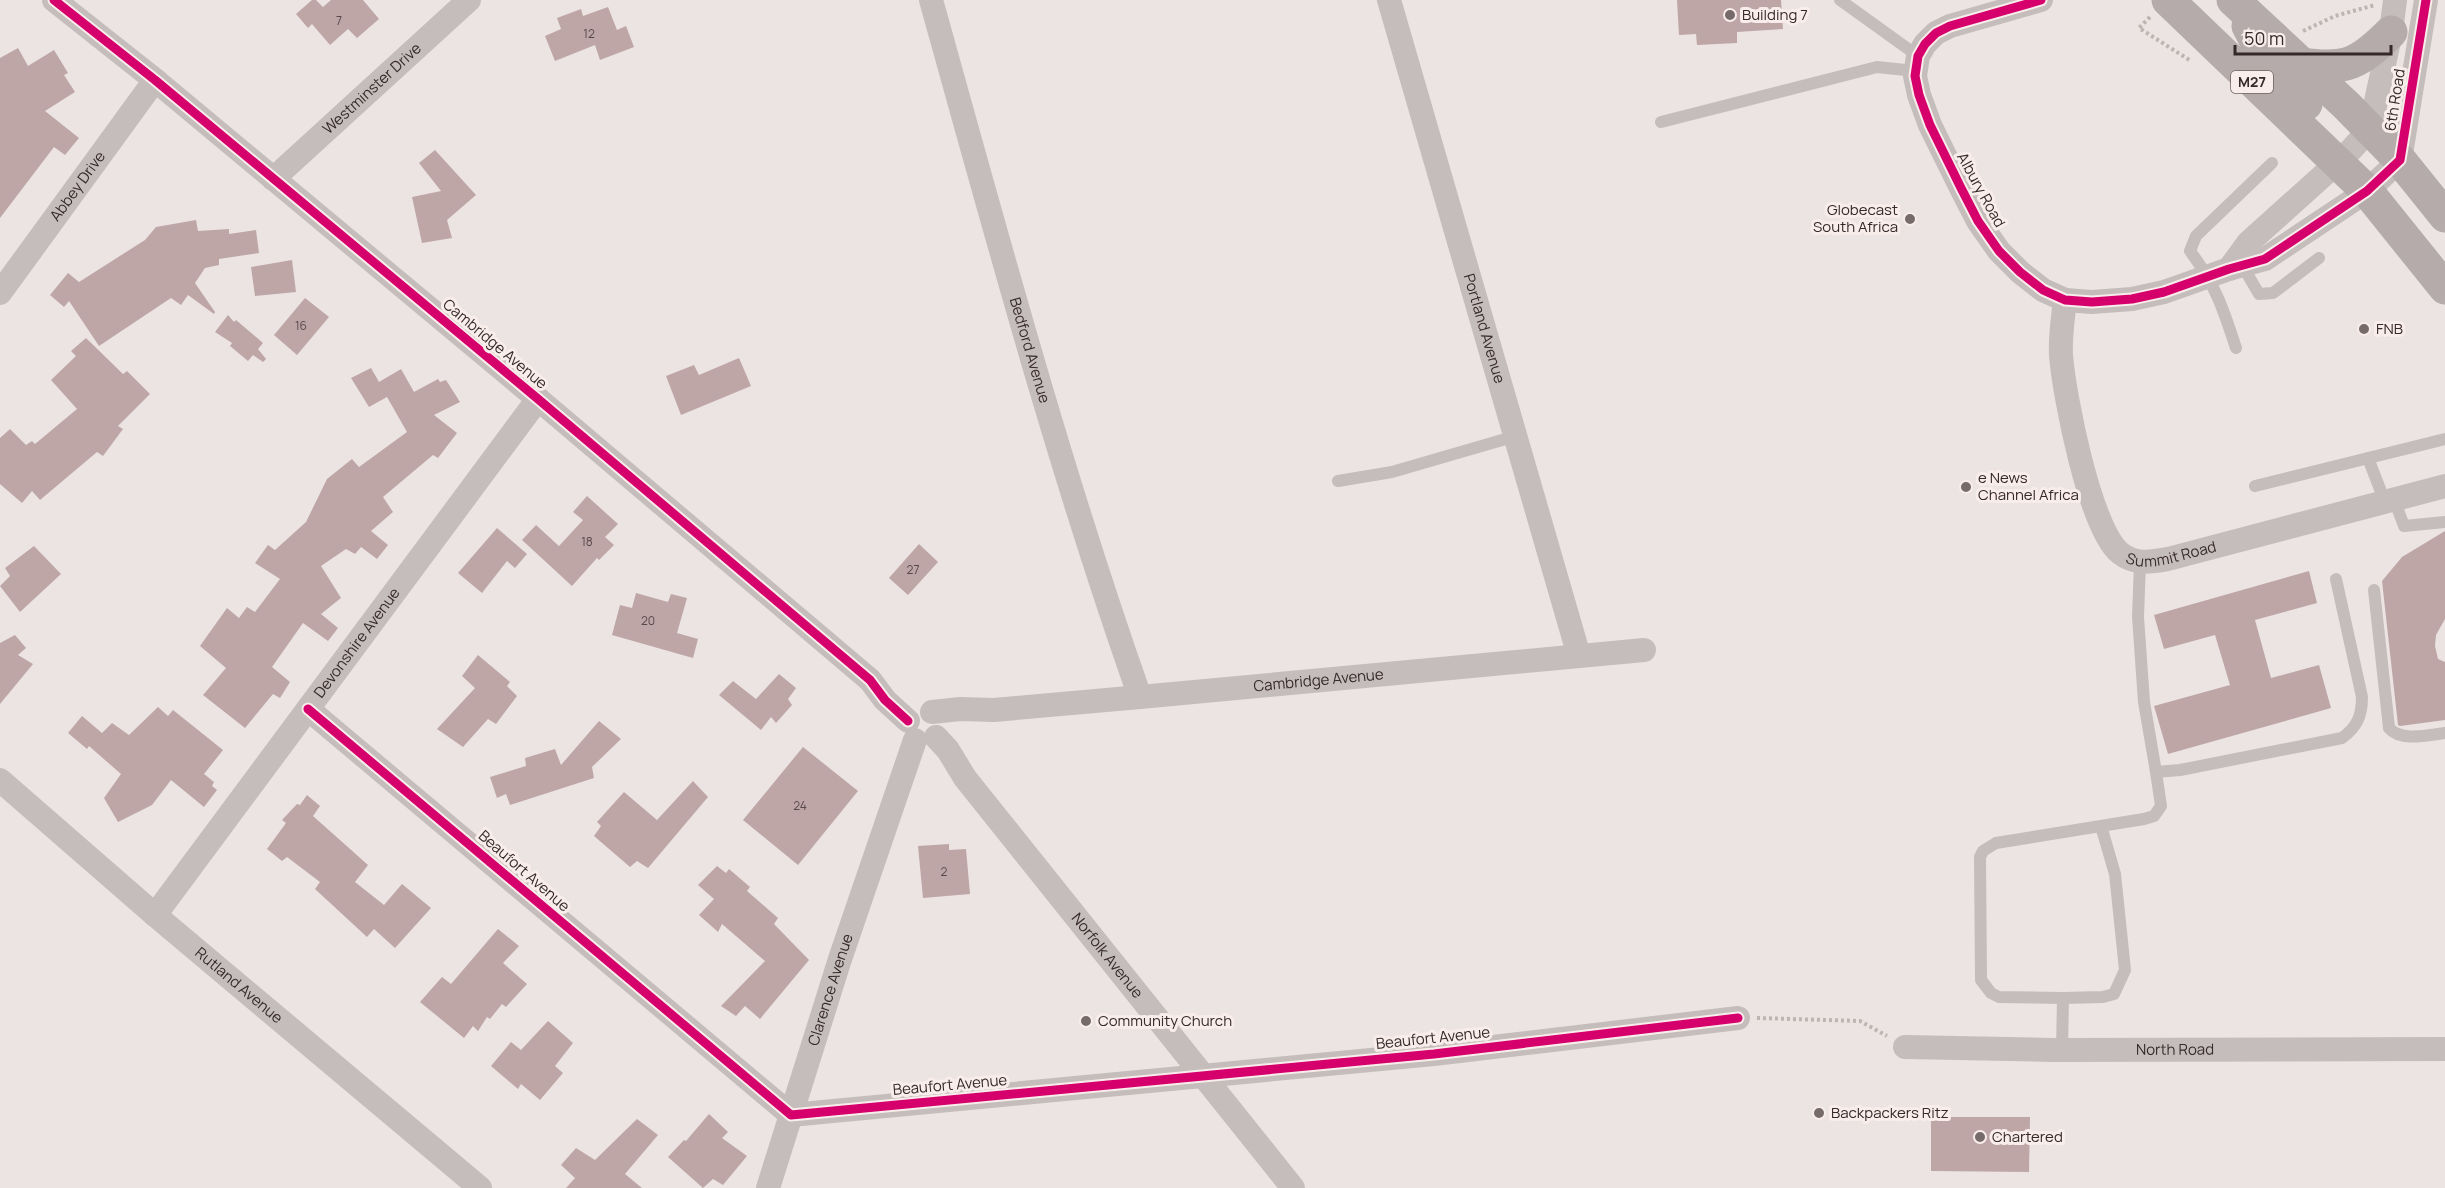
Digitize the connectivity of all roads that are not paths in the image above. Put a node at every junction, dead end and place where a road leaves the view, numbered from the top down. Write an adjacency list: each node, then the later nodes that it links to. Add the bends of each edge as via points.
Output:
1 (54, 0): 13 (street, Cambridge Avenue)
2 (469, 0): 19 (street, Westminster Drive)
3 (931, 0): 42 (street, Bedford Avenue, via 1102,591)
4 (1389, 0): 29 (street, Portland Avenue)
5 (1840, 0): 11 (lane)
6 (2041, 0): 11 (street, via 1936,33 1925,44)
7 (2168, 0): 16 (main road, M27, via 2235,67)
8 (2426, 0): 17 (street, 6th Road)
9 (2237, 4): 12 (main road); 16 (main road, via 2268,64 2327,126)
10 (2390, 12): 12 (main road, via 2358,61 2322,66); 15 (street, 6th Road)
11 (1916, 64): 14 (lane, via 1877,67); 26 (street, Albury Road, via 1919,95 1930,125 1978,221 2020,272 2043,290)
12 (2302, 64): 15 (main road)
13 (155, 80): 19 (street, Cambridge Avenue); 25 (street, Abbey Drive)
14 (1661, 122)
15 (2370, 129): 16 (street, 6th Road); 17 (main road)
16 (2343, 157): 20 (main road, M27); 23 (street, via 2248,243)
17 (2400, 160): 20 (street); 21 (main road)
18 (2272, 163): 23 (lane, via 2193,241 2190,251)
19 (273, 179): 28 (street, Cambridge Avenue)
20 (2367, 190): 23 (street, Albury Road, via 2265,259); 24 (main road, M27)
21 (2445, 216)
22 (2319, 258): 23 (lane, via 2265,295)
23 (2227, 270): 26 (street, Albury Road, via 2164,292 2132,298); 27 (lane, via 2220,299)
24 (2445, 288)
25 (0, 293)
26 (2065, 300): 37 (street, Summit Road, via 2061,355 2086,483 2105,533 2119,552)
27 (2236, 348)
28 (538, 399): 43 (street, Devonshire Avenue); 44 (street, Cambridge Avenue)
29 (1516, 436): 32 (lane, via 1392,472); 41 (street, Portland Avenue)
30 (2445, 439): 31 (lane)
31 (2368, 458): 33 (lane); 35 (lane)
32 (1338, 481)
33 (2254, 486)
34 (2445, 486): 35 (street, Summit Road)
35 (2390, 501): 36 (lane, via 2404,526); 37 (street, Summit Road, via 2168,559)
36 (2445, 522)
37 (2140, 562): 46 (lane, via 2138,617 2144,702)
38 (2336, 579): 46 (lane, via 2362,697 2361,717 2351,731 2342,738 2180,770)
39 (2374, 590): 45 (lane, via 2388,728 2402,736)
40 (1644, 650): 41 (street, Cambridge Avenue)
41 (1579, 656): 42 (street, Cambridge Avenue)
42 (1140, 697): 44 (street, Cambridge Avenue, via 994,710)
43 (308, 709): 49 (street, Devonshire Avenue); 56 (street, Beaufort Avenue)
44 (922, 728): 55 (street, Norfolk Avenue, via 948,750 965,778); 56 (street, Clarence Avenue, via 840,959)
45 (2445, 733)
46 (2156, 771): 48 (lane, via 2161,806 2154,816)
47 (0, 780): 49 (street, Rutland Avenue)
48 (2101, 826): 50 (lane, via 2115,874 2125,970 2114,994); 50 (lane, via 1996,843 1980,857 1979,969 1984,986 1999,997)
49 (155, 915): 57 (street, Rutland Avenue)
50 (2062, 998): 54 (lane)
51 (1738, 1018): 55 (street, Beaufort Avenue, via 1490,1048)
52 (1905, 1047): 54 (street, North Road)
53 (2445, 1049): 54 (street, North Road)
54 (2062, 1050)
55 (1203, 1075): 56 (street, Beaufort Avenue); 59 (street, Norfolk Avenue)
56 (791, 1115): 58 (street, Clarence Avenue)
57 (480, 1188)
58 (768, 1188)
59 (1293, 1188)

